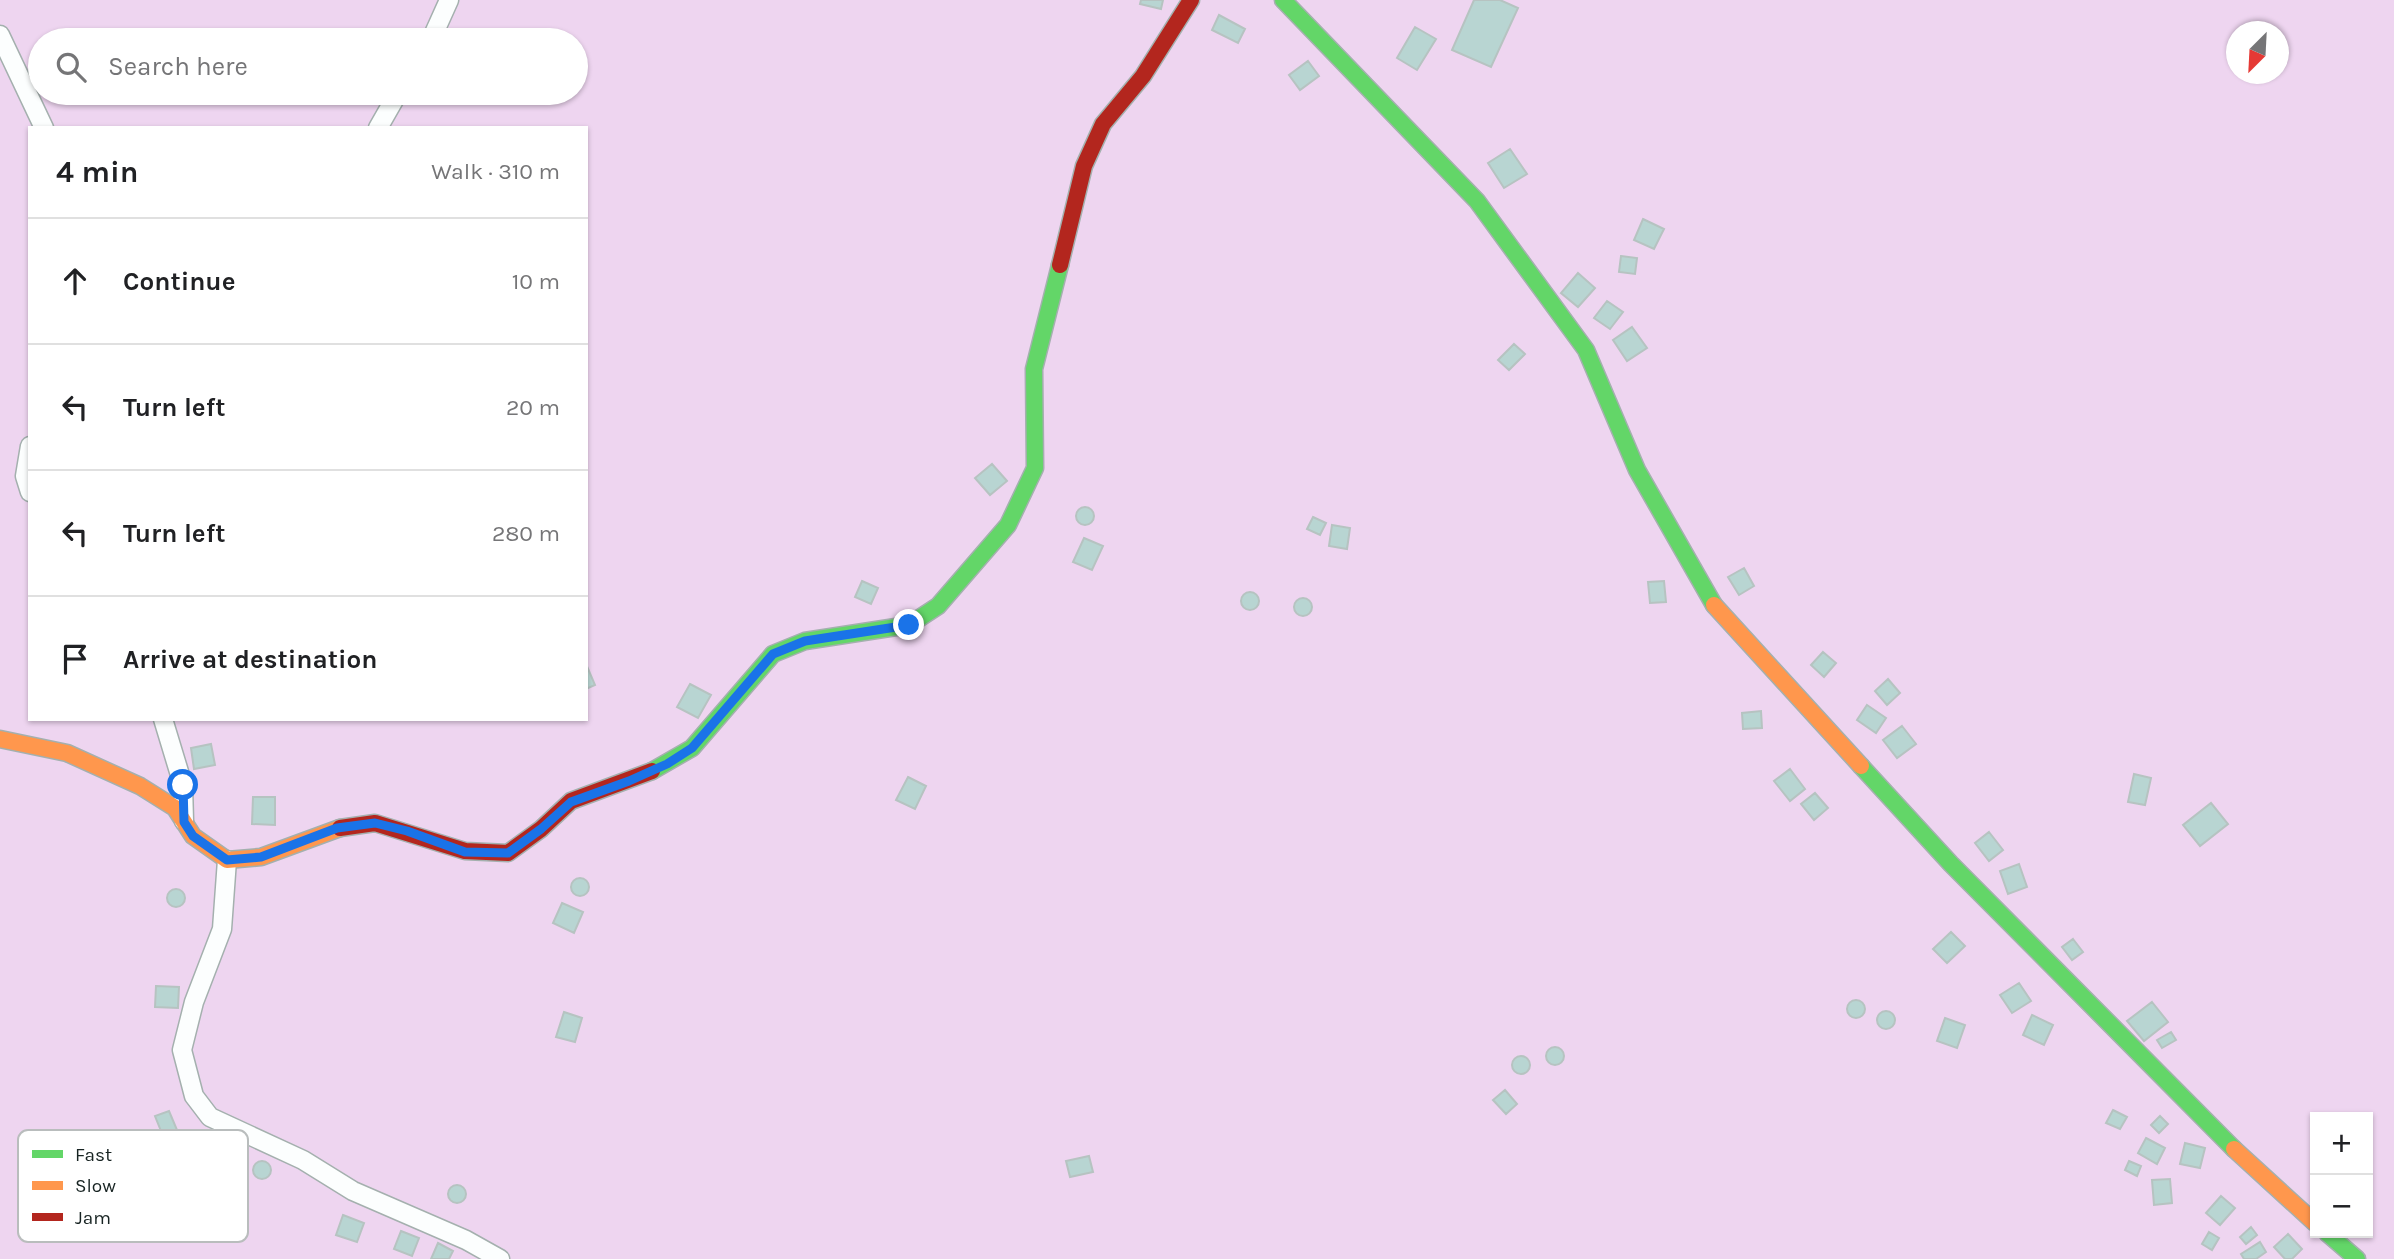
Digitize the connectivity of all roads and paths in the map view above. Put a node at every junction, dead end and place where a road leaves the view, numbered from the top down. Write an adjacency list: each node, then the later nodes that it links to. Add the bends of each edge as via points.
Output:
1 (449, 0): 4 (street)
2 (1191, 0): 16 (street, via 1143,76 1103,124 1084,166 1034,369 1035,468 1008,525 938,606 909,625 805,641 773,654 692,748 629,781 571,802 508,853 465,852 375,823 337,828 261,857)
3 (1283, 0): 19 (street, via 1477,201 1586,350 1637,470 1715,606 1951,864 2263,1178)
4 (436, 28)
5 (0, 35): 6 (street)
6 (28, 94)
7 (33, 105): 9 (street)
8 (391, 105): 10 (street)
9 (43, 126)
10 (379, 126)
11 (28, 458): 12 (street)
12 (28, 486)
13 (164, 721): 15 (street, via 183,785)
14 (0, 738): 15 (street, via 67,753 140,786 174,808)
15 (184, 822): 16 (street, via 193,836)
16 (227, 860): 17 (street, via 222,929 194,1002 182,1050 194,1096 210,1117)
17 (238, 1130)
18 (248, 1135): 21 (street, via 303,1160 353,1191)
19 (2310, 1219)
20 (2333, 1238): 22 (street)
21 (500, 1259)
22 (2357, 1259)

